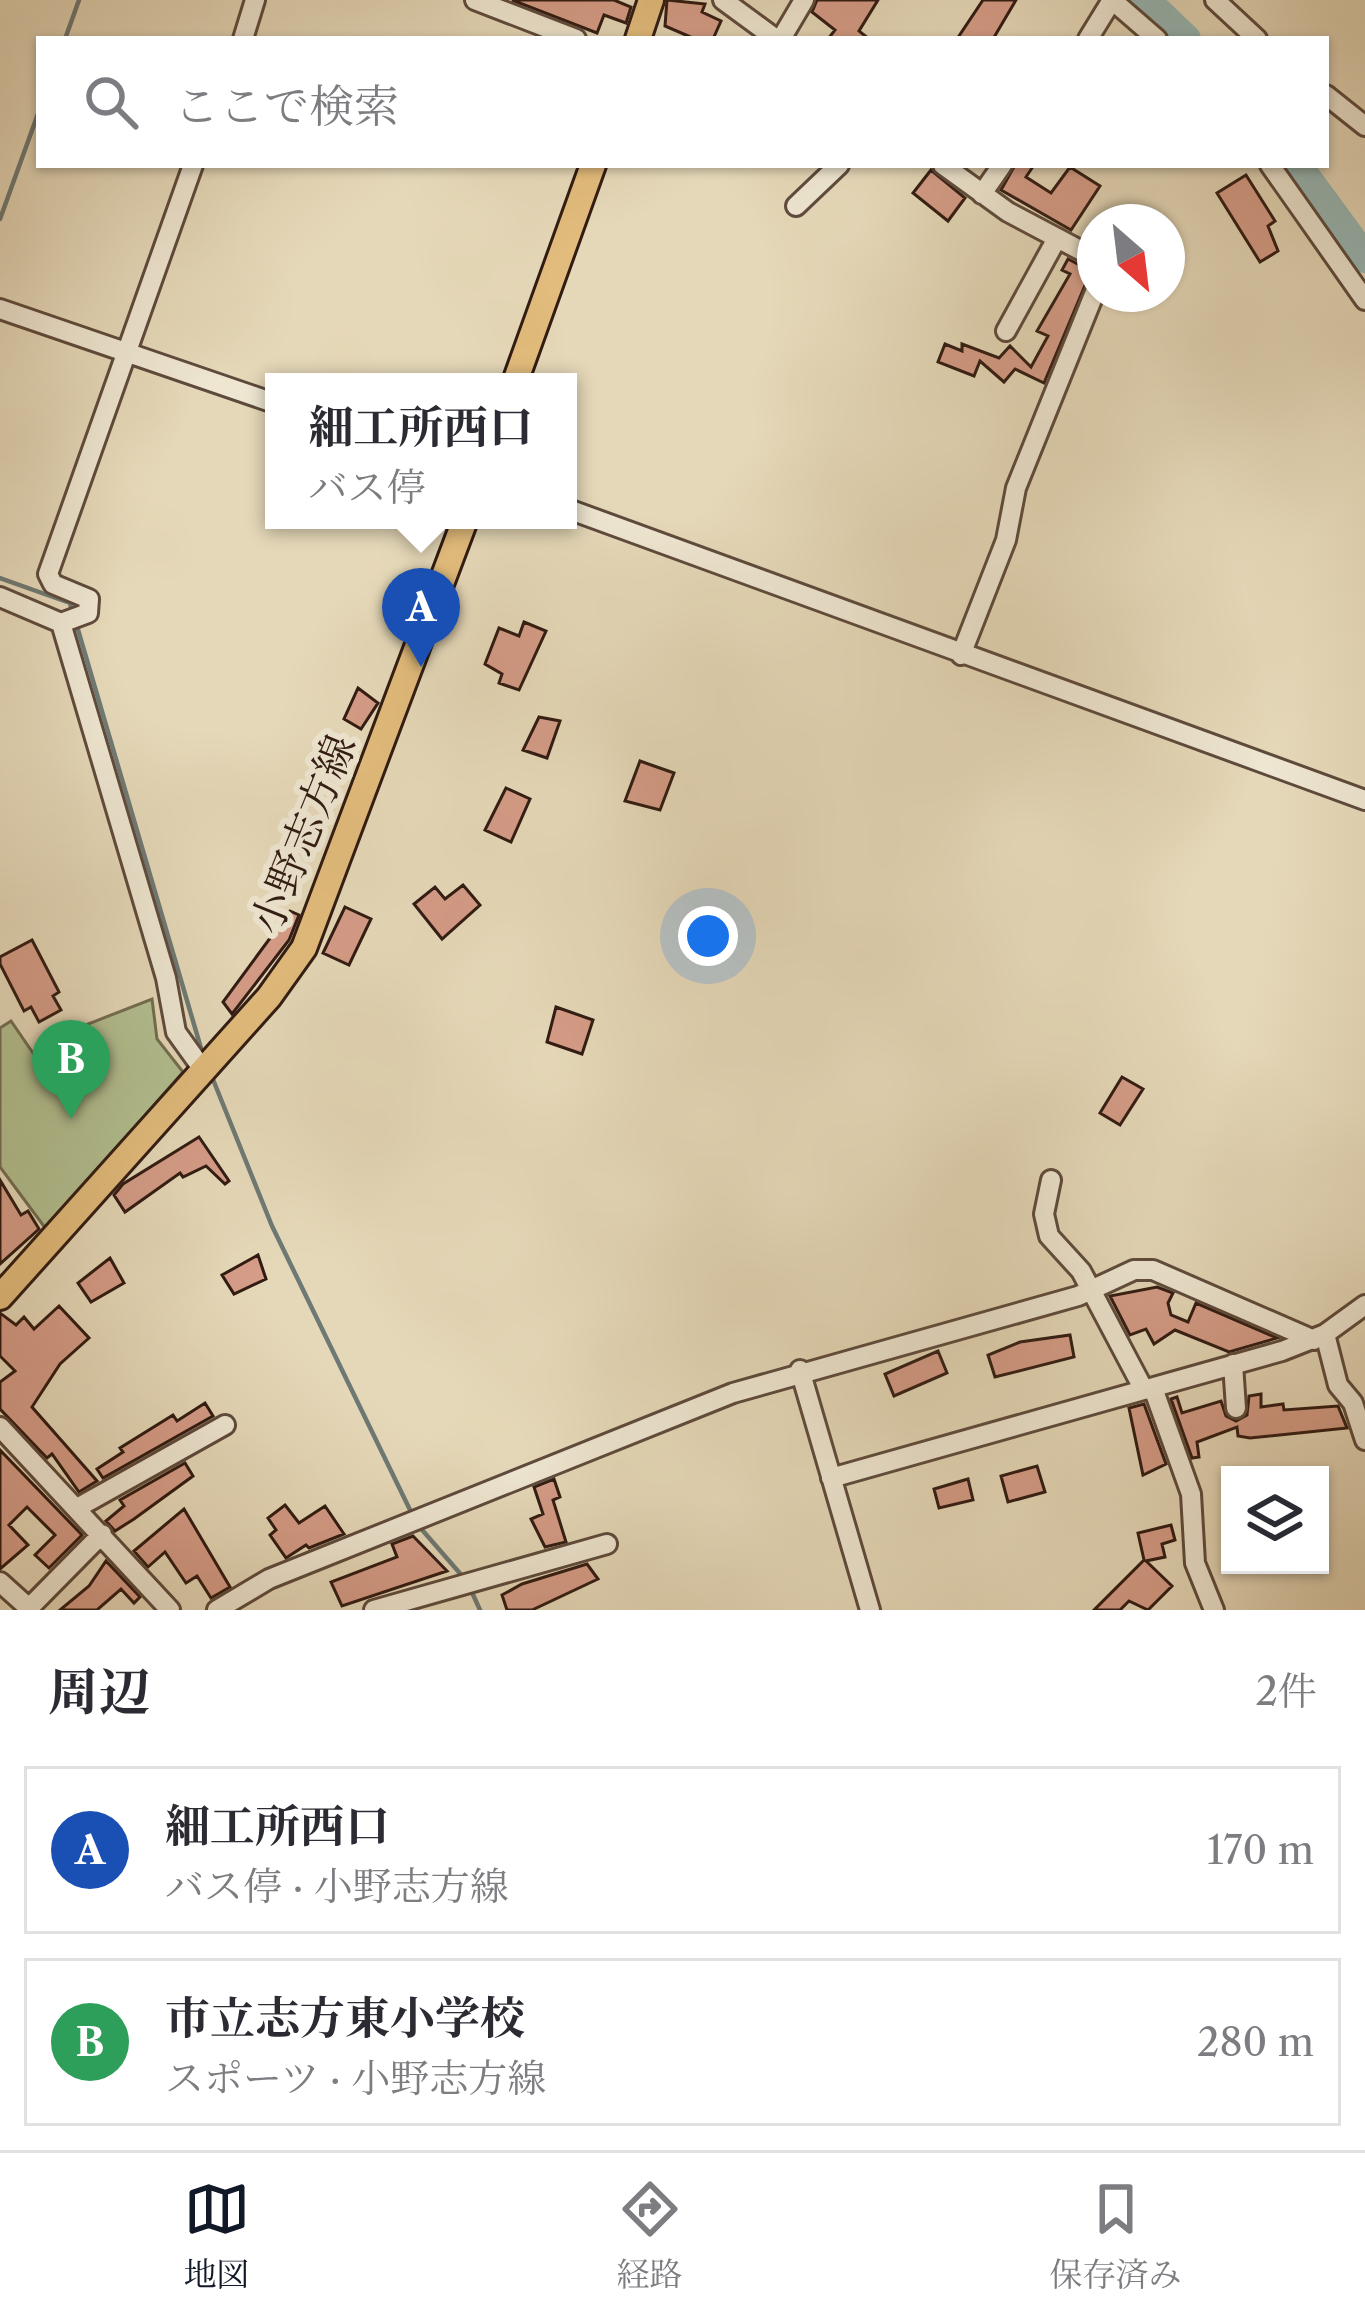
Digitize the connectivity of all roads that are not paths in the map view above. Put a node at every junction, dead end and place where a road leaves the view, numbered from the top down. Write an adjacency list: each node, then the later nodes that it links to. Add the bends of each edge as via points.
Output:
1 (255, 0): 7 (street)
2 (475, 0): 8 (street)
3 (651, 0): 9 (main road)
4 (722, 0): 10 (street)
5 (804, 0): 11 (street)
6 (1215, 0): 14 (street)
7 (244, 36)
8 (568, 36)
9 (639, 36)
10 (774, 36)
11 (780, 36)
12 (1090, 36): 13 (street, via 1112,0)
13 (1153, 36)
14 (1254, 36)
15 (1329, 97): 16 (street)
16 (1365, 126)
17 (193, 168): 31 (street)
18 (592, 168): 32 (main road)
19 (836, 168): 24 (street)
20 (947, 168): 23 (street)
21 (1000, 168): 23 (street)
22 (1272, 168): 27 (street)
23 (982, 194): 25 (street)
24 (796, 206)
25 (1056, 240): 26 (street); 30 (street)
26 (1077, 250)
27 (1365, 300)
28 (0, 309): 31 (street)
29 (1087, 312): 38 (street)
30 (1006, 331)
31 (128, 351): 33 (street); 37 (street, via 48,574 52,584 88,599 88,613)
32 (518, 373)
33 (265, 400)
34 (577, 512): 38 (street)
35 (462, 529): 40 (main road, 小野志方線, via 323,910 284,977)
36 (0, 597): 37 (street)
37 (61, 623): 40 (street, via 176,1032)
38 (961, 655): 39 (street)
39 (1365, 800)
40 (210, 1064): 43 (main road, 小野志方線)
41 (1052, 1180): 42 (street, via 1044,1226)
42 (1093, 1291): 45 (street, via 1134,1270 1153,1270); 47 (street); 48 (street)
43 (0, 1297)
44 (1365, 1305): 45 (street)
45 (1320, 1337): 46 (street); 52 (street)
46 (1233, 1364): 48 (street); 49 (street)
47 (800, 1370): 53 (street); 62 (street, via 269,1579)
48 (1149, 1389): 53 (street); 65 (street, via 1191,1494 1196,1563)
49 (1236, 1408)
50 (225, 1424): 54 (street)
51 (0, 1428): 54 (street)
52 (1365, 1440)
53 (831, 1478): 64 (street)
54 (77, 1508): 55 (street)
55 (102, 1534): 58 (street); 59 (street)
56 (607, 1544): 63 (street)
57 (0, 1582): 59 (street)
58 (156, 1593): 60 (street); 61 (street)
59 (30, 1609)
60 (138, 1610)
61 (170, 1610)
62 (217, 1610)
63 (374, 1610)
64 (870, 1610)
65 (1214, 1610)

